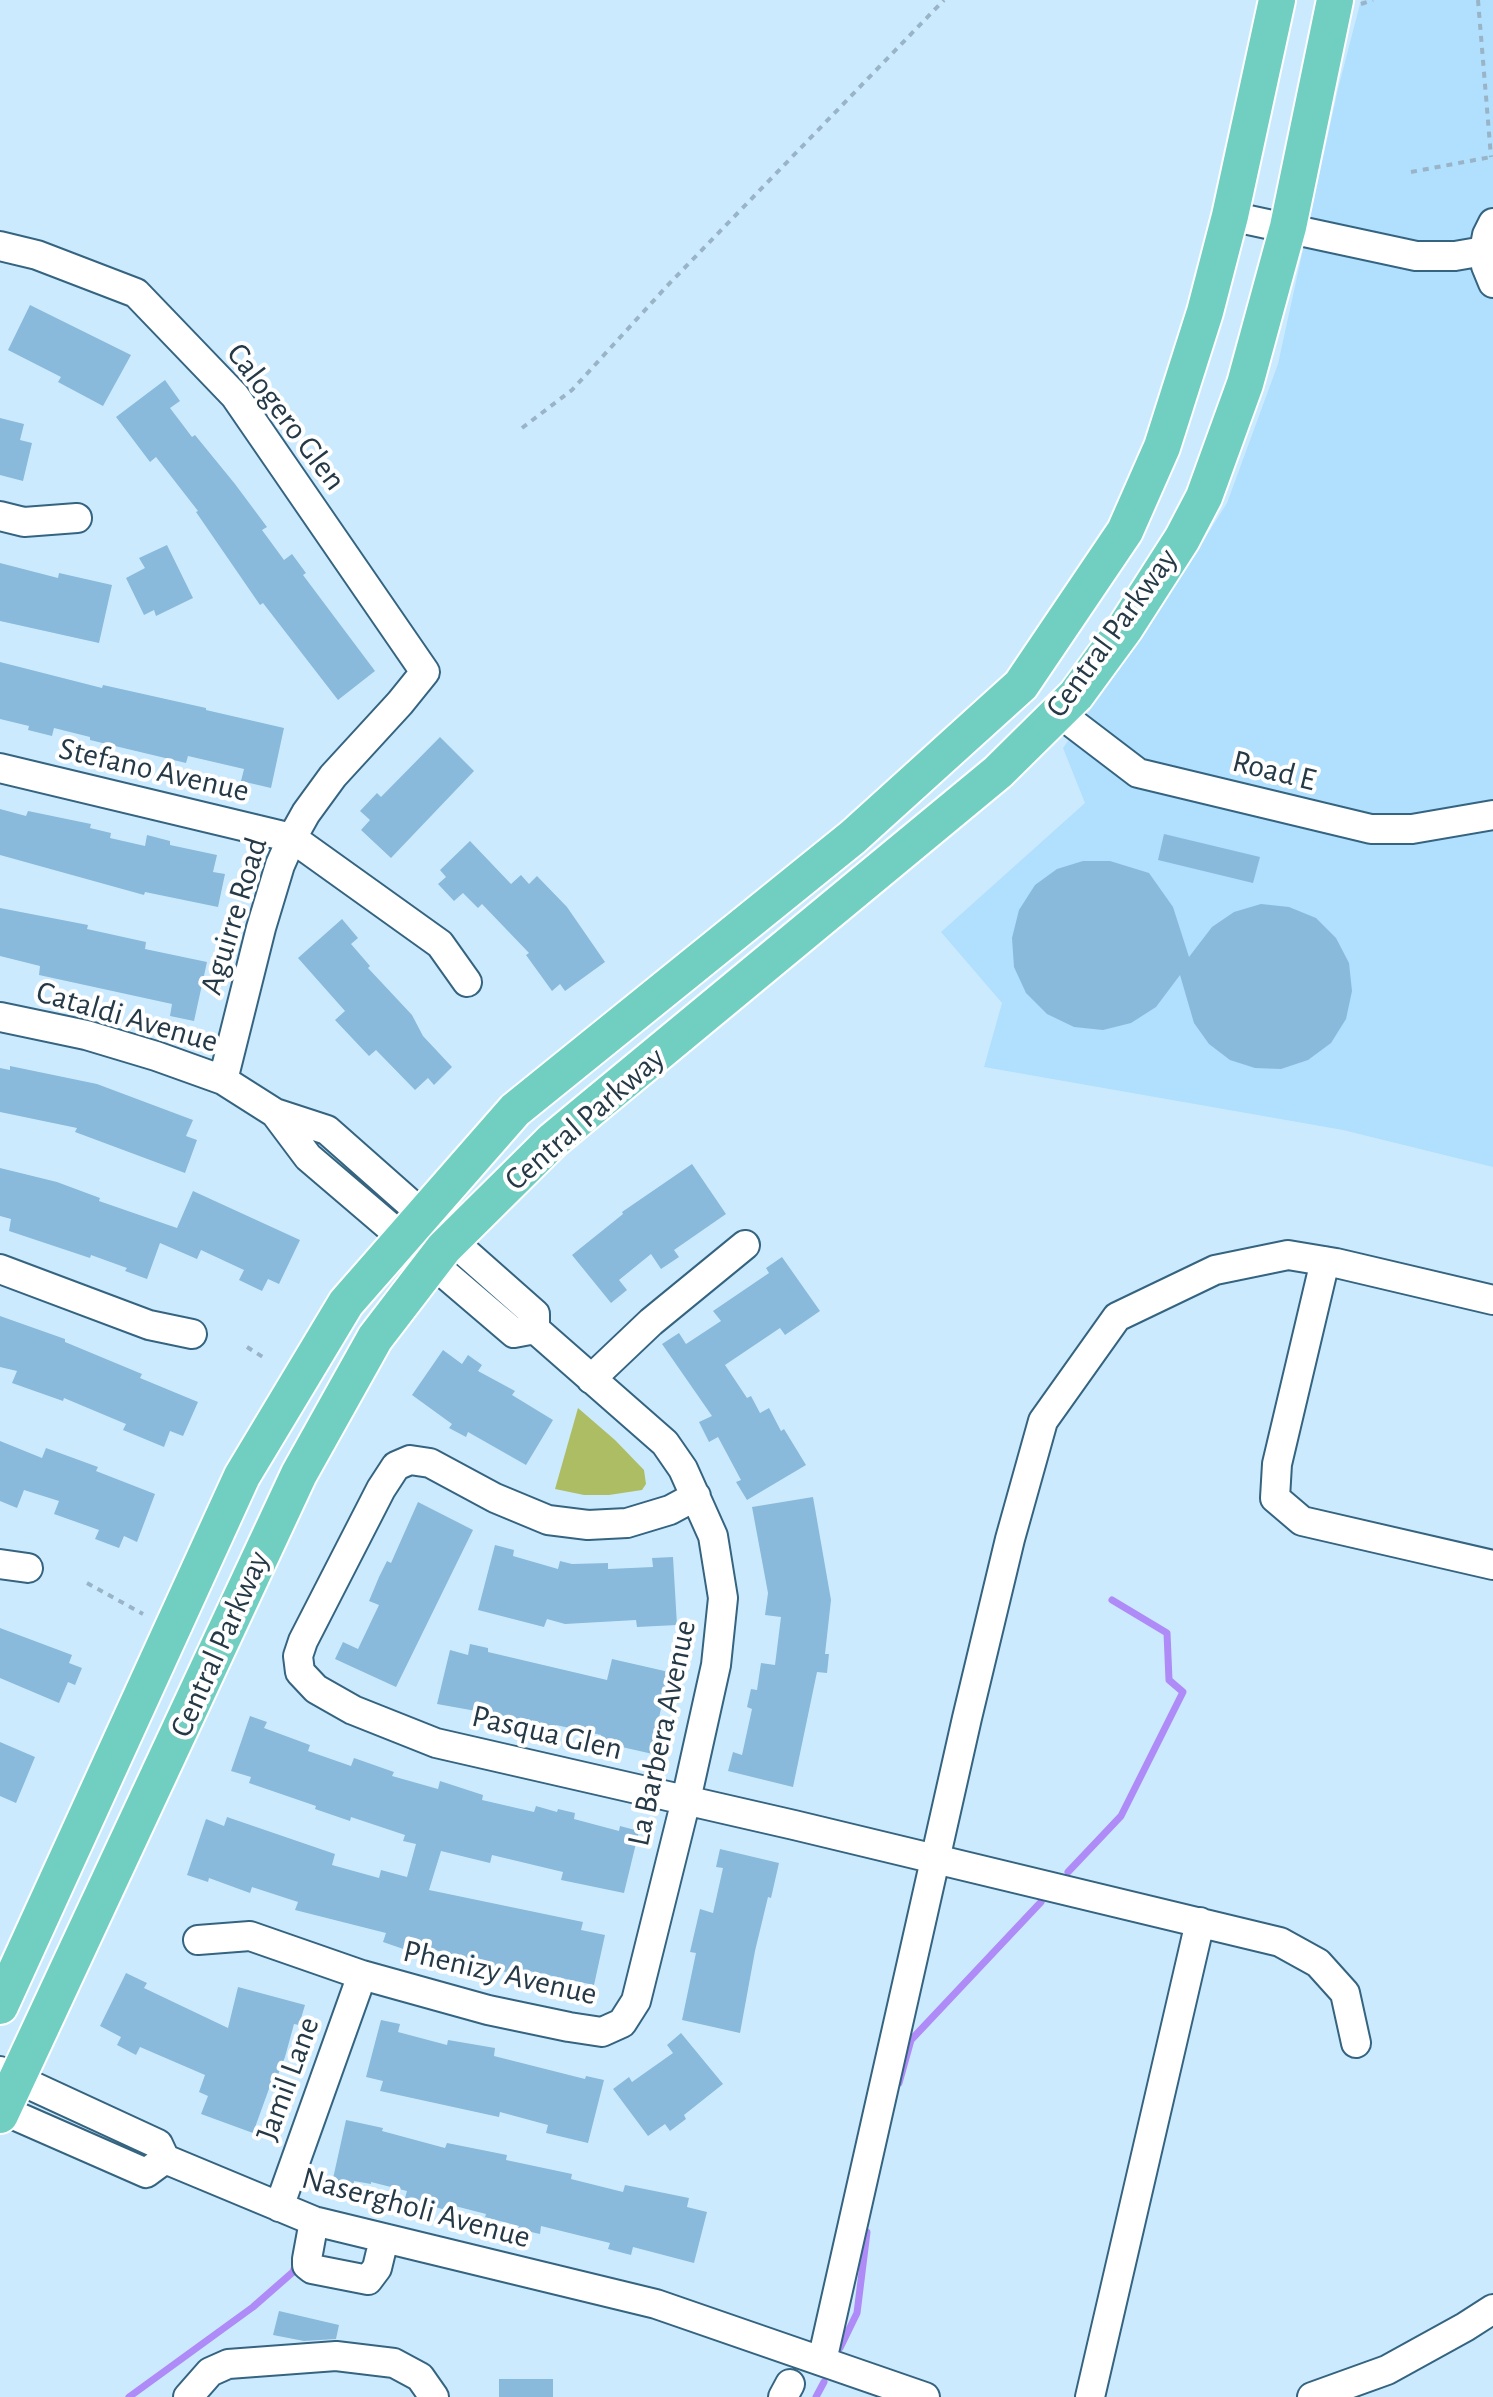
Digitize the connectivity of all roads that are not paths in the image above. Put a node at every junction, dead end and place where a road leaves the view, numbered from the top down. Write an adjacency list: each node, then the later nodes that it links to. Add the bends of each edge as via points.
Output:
1 (1277, 0): 3 (main road, Central Parkway)
2 (1335, 0): 5 (main road, Central Parkway)
3 (1230, 216): 5 (street); 19 (main road, Central Parkway, via 1162,447 1125,531 1021,685 853,837 515,1110)
4 (1493, 223): 7 (street)
5 (1288, 227): 7 (street, via 1416,256); 12 (main road, Central Parkway, via 1245,384 1204,497 1125,628)
6 (0, 246): 11 (street, Calogero Glen, via 136,293 235,396)
7 (1484, 251): 8 (street)
8 (1493, 283)
9 (0, 516): 10 (street, via 24,522)
10 (77, 518)
11 (425, 672): 15 (street, Aguirre Road, via 333,776)
12 (1058, 712): 14 (street, Road E, via 1138,773 1371,829 1412,829); 19 (main road, Central Parkway, via 998,772 641,1069)
13 (0, 768): 15 (street, Stefano Avenue)
14 (1493, 815)
15 (292, 838): 16 (street, via 440,944); 18 (street, Aguirre Road, via 261,928)
16 (467, 982)
17 (0, 1017): 18 (street, Cataldi Avenue, via 86,1035)
18 (223, 1080): 19 (street, Cataldi Avenue, via 275,1113 327,1130)
19 (425, 1238): 25 (street, La Barbera Avenue, via 514,1333 535,1329); 35 (main road, Central Parkway, via 346,1303 242,1476); 38 (main road, Central Parkway, via 299,1474)
20 (745, 1245): 25 (street)
21 (1325, 1261): 23 (street); 28 (street, via 1277,1464 1275,1498 1302,1521); 31 (street, via 1288,1255 1215,1270 1117,1317 1043,1421)
22 (0, 1269): 24 (street, via 149,1325)
23 (1493, 1300)
24 (192, 1334)
25 (591, 1379): 26 (street, La Barbera Avenue, via 665,1443)
26 (696, 1496): 30 (street, La Barbera Avenue, via 713,1536 723,1598 716,1665); 30 (street, Pasqua Glen, via 627,1523 548,1520 430,1463 410,1460 396,1466 381,1489 298,1656 300,1672 316,1689 436,1743)
27 (0, 1564): 29 (street)
28 (1493, 1565)
29 (28, 1568)
30 (686, 1800): 31 (street, Pasqua Glen); 36 (street, La Barbera Avenue, via 636,2001)
31 (935, 1859): 32 (street, Pasqua Glen); 43 (street)
32 (1200, 1922): 37 (street, Pasqua Glen, via 1280,1942 1318,1963 1345,1993); 47 (street)
33 (198, 1940): 34 (street, Phenizy Avenue, via 250,1936)
34 (362, 1975): 36 (street, Phenizy Avenue, via 569,2027 602,2032); 39 (street, Jamil Lane)
35 (0, 2006)
36 (622, 2023)
37 (1356, 2043)
38 (4, 2097): 39 (street, Nasergholi Avenue, via 146,2173 165,2159)
39 (279, 2207): 40 (street, Nasergholi Avenue)
40 (314, 2221): 41 (street, Nasergholi Avenue); 41 (street, via 307,2259 312,2269 368,2280 377,2268)
41 (384, 2239): 43 (street, Nasergholi Avenue, via 656,2304)
42 (1493, 2309): 48 (street, via 1387,2370)
43 (822, 2361): 46 (street, Nasergholi Avenue)
44 (188, 2397): 45 (street, via 210,2372 228,2364 336,2356 394,2363 420,2377)
45 (434, 2397)
46 (925, 2397)
47 (1090, 2397)
48 (1312, 2397)

